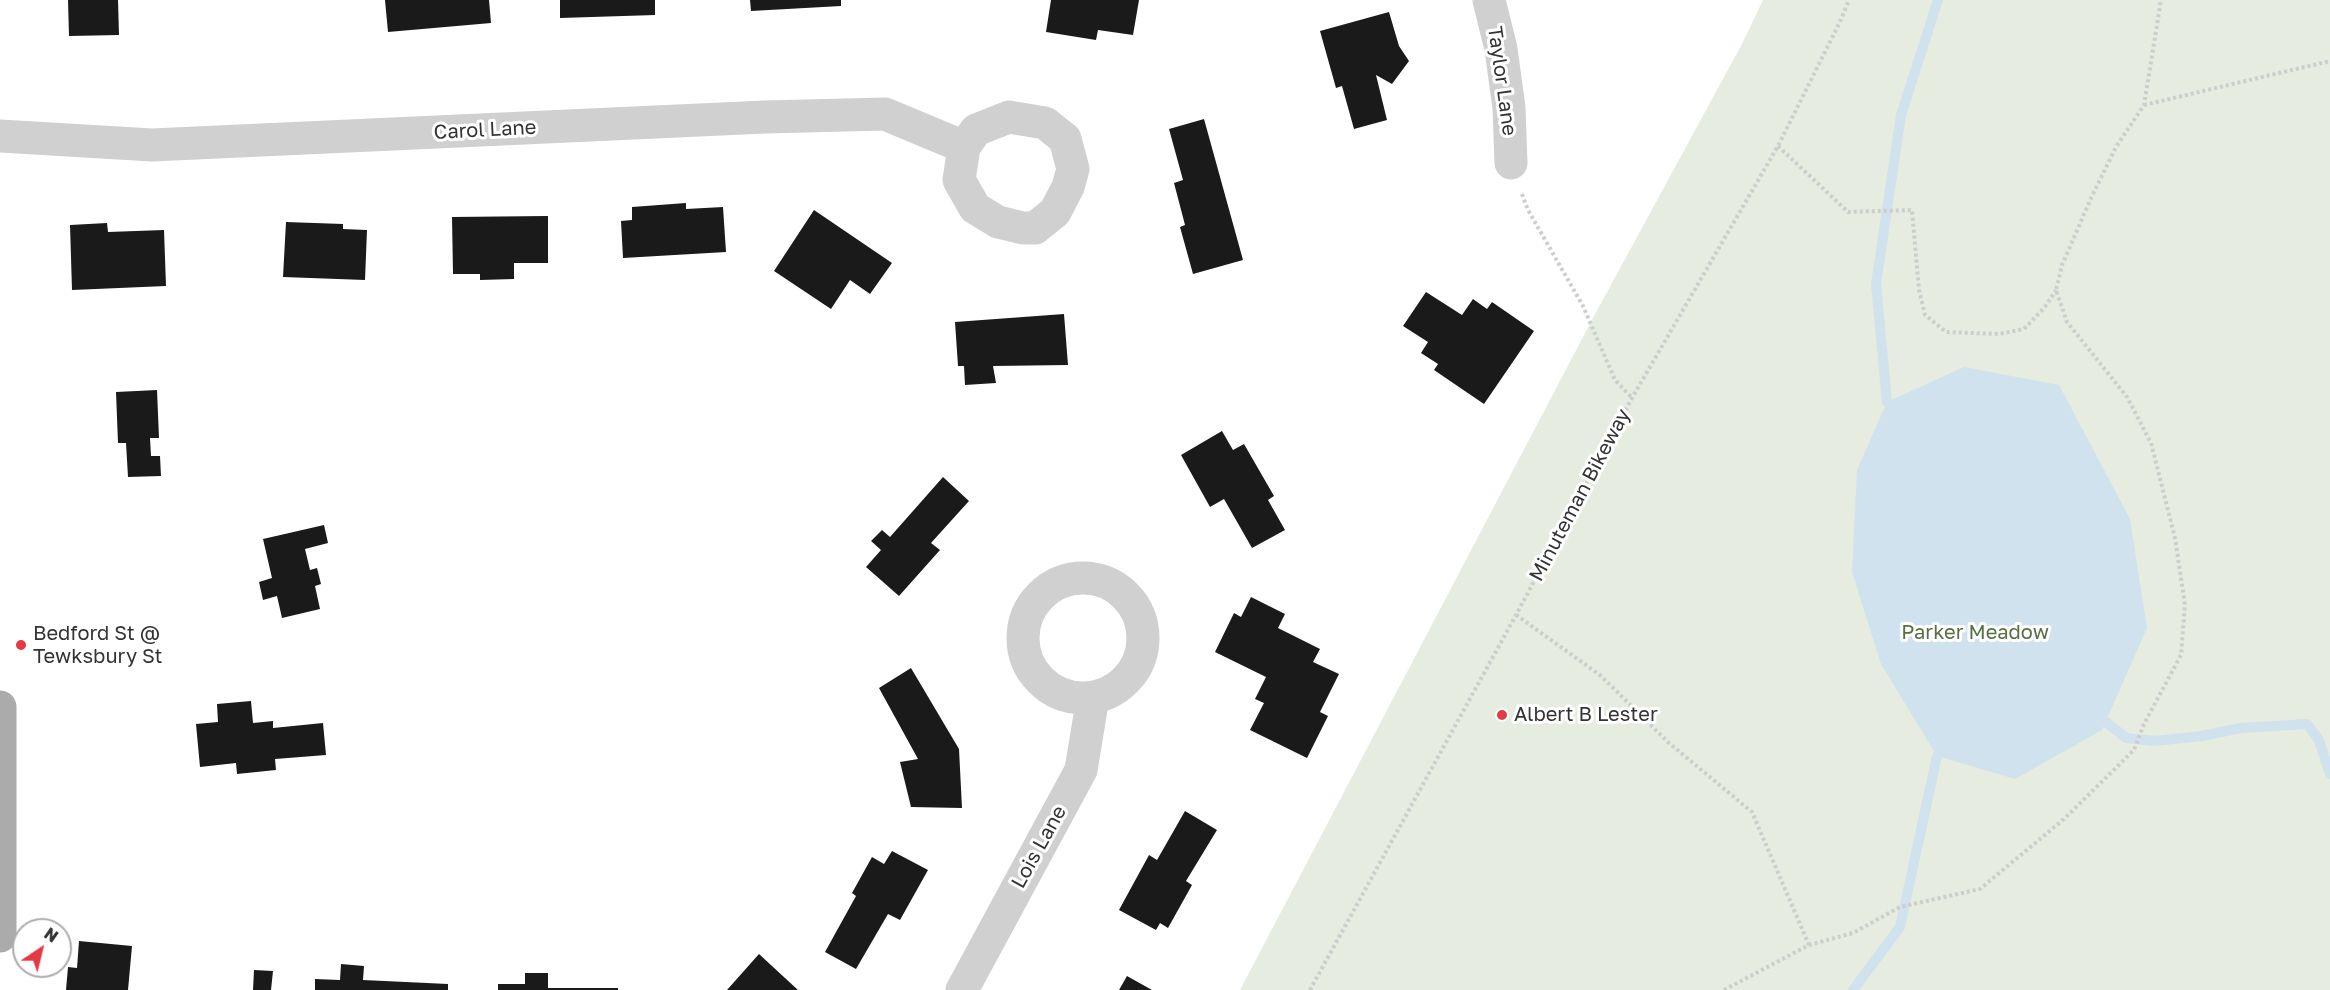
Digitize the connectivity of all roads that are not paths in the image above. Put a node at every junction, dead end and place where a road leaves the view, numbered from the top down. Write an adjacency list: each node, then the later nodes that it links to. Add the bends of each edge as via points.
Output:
1 (1489, 0): 4 (street, Taylor Lane, via 1509,108)
2 (0, 136): 3 (street, Carol Lane, via 152,145 885,114)
3 (964, 147)
4 (1511, 163)
5 (1093, 698): 8 (street, Lois Lane, via 1081,770)
6 (0, 707): 7 (main road)
7 (0, 936)
8 (962, 990)

